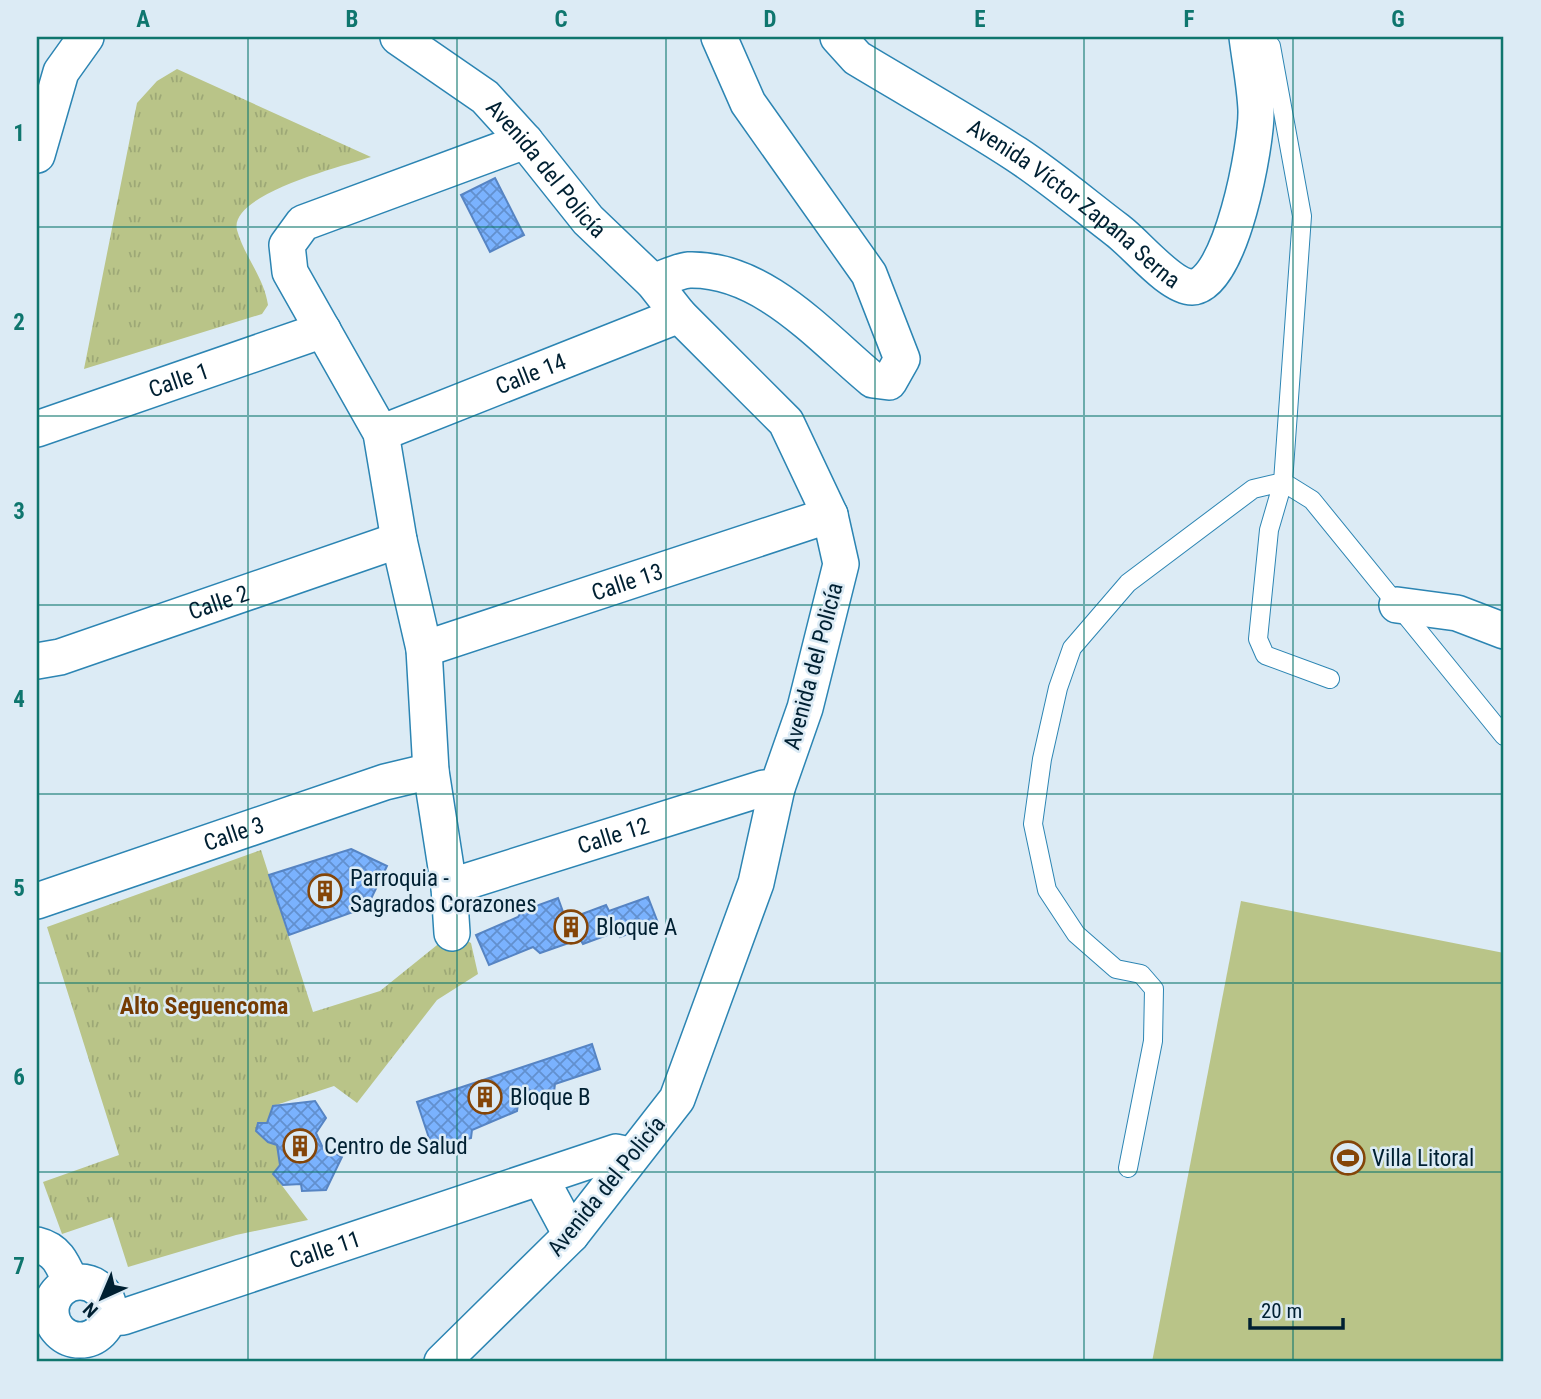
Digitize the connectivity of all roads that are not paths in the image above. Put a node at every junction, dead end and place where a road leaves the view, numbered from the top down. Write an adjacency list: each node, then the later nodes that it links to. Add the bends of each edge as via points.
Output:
1 (86, 37): 8 (street, via 61,72)
2 (398, 37): 7 (street, Avenida del Policía, via 485,97)
3 (719, 37): 9 (street, via 748,103 869,274 902,359 900,368 889,382 873,380 774,298 741,278 688,270)
4 (838, 37): 5 (street, Avenida Víctor Zapana Serna, via 857,58 1018,155 1137,245 1169,278 1188,287 1209,279 1228,243 1246,183 1256,112)
5 (1247, 37)
6 (1253, 37): 14 (lane, via 1264,38 1271,46 1302,216)
7 (525, 141): 9 (street, Avenida del Policía, via 588,220); 11 (street, via 303,223 287,245 290,272)
8 (37, 155)
9 (653, 282): 10 (street, Avenida del Policía)
10 (679, 315): 13 (street, Calle 14); 15 (street, Avenida del Policía, via 786,422)
11 (323, 330): 12 (street, Calle 1); 13 (street)
12 (37, 429)
13 (381, 433): 16 (street)
14 (1283, 482): 17 (lane, via 1312,500); 21 (lane, via 1269,530 1258,639 1265,655); 29 (lane, via 1253,489 1128,583 1072,648 1045,747 1033,824 1047,890 1076,934 1116,969 1141,974 1154,989 1153,1041)
15 (830, 515): 19 (street, Calle 13); 24 (street, Avenida del Policía, via 841,564 805,708)
16 (399, 540): 19 (street); 20 (street, Calle 2)
17 (1397, 605): 18 (street, via 1457,613); 22 (lane)
18 (1504, 631)
19 (424, 649): 23 (street)
20 (37, 661)
21 (1330, 679)
22 (1504, 736)
23 (431, 771): 25 (street); 26 (street, Calle 3, via 385,782)
24 (777, 788): 25 (street, Calle 12, via 764,788); 28 (street, Avenida del Policía, via 756,883 677,1100)
25 (449, 887): 27 (street)
26 (37, 901)
27 (452, 933)
28 (630, 1155): 30 (street, Calle 11, via 616,1152); 31 (street, Avenida del Policía)
29 (1128, 1168)
30 (541, 1179): 31 (street); 34 (street, Calle 11, via 136,1313)
31 (571, 1235): 36 (street, Avenida del Policía)
32 (37, 1245): 33 (street, via 48,1247 61,1260)
33 (71, 1283): 34 (street, via 97,1288 108,1305); 35 (street, via 59,1290 50,1308)
34 (108, 1318): 35 (street, via 92,1338)
35 (62, 1349)
36 (442, 1362)

